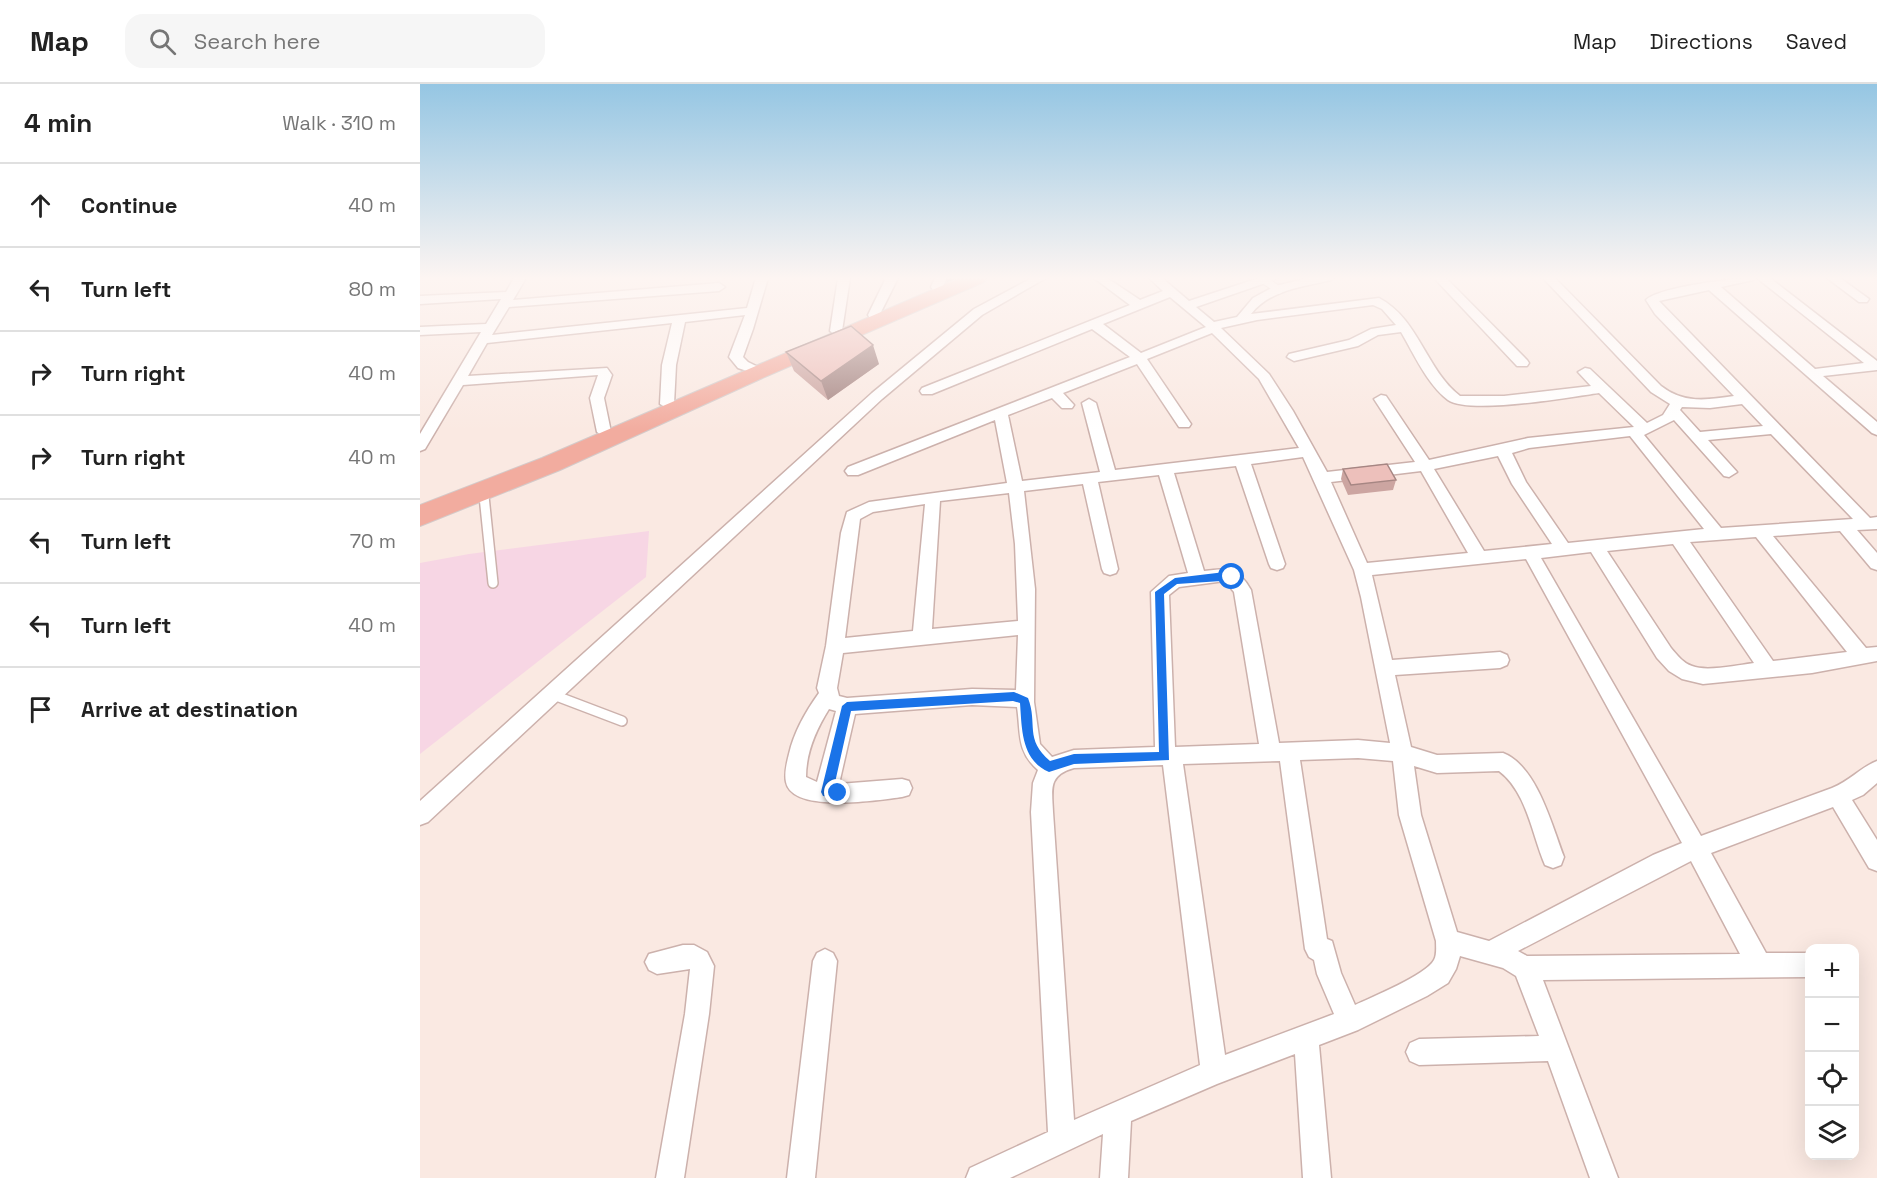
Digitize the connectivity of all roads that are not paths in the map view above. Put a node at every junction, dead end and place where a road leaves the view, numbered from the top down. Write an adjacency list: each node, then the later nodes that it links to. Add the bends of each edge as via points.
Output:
1 (455, 329): 21 (street)
2 (490, 329): 22 (street)
3 (586, 329): 22 (street)
4 (677, 329): 39 (street, via 669,365)
5 (747, 329): 30 (street, via 736,357 738,362)
6 (836, 329): 23 (street)
7 (852, 329): 23 (highway)
8 (861, 329): 23 (highway)
9 (956, 329): 88 (street, via 856,415)
10 (1082, 329): 26 (street)
11 (1101, 329): 27 (street)
12 (1209, 329): 27 (street)
13 (1216, 329): 52 (street, via 1264,378)
14 (1396, 329): 25 (street)
15 (1404, 329): 34 (street, via 1455,399 1557,395)
16 (1489, 329): 28 (street)
17 (1598, 329): 42 (street)
18 (1678, 329): 38 (street)
19 (1765, 329): 32 (street)
20 (1829, 329): 29 (street)
21 (420, 331)
22 (484, 340): 33 (street)
23 (834, 341): 30 (highway); 30 (highway, via 795,359)
24 (1002, 349): 26 (street)
25 (1294, 357)
26 (1012, 358): 35 (street)
27 (1140, 358): 36 (street); 44 (street)
28 (1522, 363)
29 (1876, 366): 32 (street)
30 (754, 369): 39 (highway); 62 (highway)
31 (1585, 372): 34 (street)
32 (1812, 373): 46 (street)
33 (459, 381): 48 (street, via 602,371 605,375 597,398); 50 (street)
34 (1602, 388): 47 (street)
35 (927, 391)
36 (1054, 392): 41 (street); 43 (street)
37 (1381, 399): 54 (street)
38 (1746, 399): 42 (street); 45 (street)
39 (667, 404): 48 (highway)
40 (1089, 404): 58 (street)
41 (1067, 405)
42 (1675, 407): 47 (street, via 1663,422); 49 (street)
43 (1001, 413): 56 (street); 61 (street)
44 (1184, 424)
45 (1774, 429): 49 (street); 66 (street)
46 (1877, 430)
47 (1640, 431): 51 (street, via 1528,443); 69 (street)
48 (604, 432): 64 (highway)
49 (1697, 437): 57 (street)
50 (420, 446)
51 (1504, 450): 54 (street); 72 (street, via 1514,473)
52 (1308, 452): 53 (street); 60 (street)
53 (1242, 460): 55 (street); 75 (street)
54 (1425, 466): 60 (street); 74 (street)
55 (1165, 469): 58 (street); 79 (street)
56 (853, 471)
57 (1729, 472)
58 (1109, 476): 59 (street)
59 (1089, 478): 61 (street); 77 (street)
60 (1322, 478): 78 (street)
61 (1016, 487): 63 (street); 81 (street)
62 (484, 492): 65 (highway); 80 (lane)
63 (933, 498): 82 (street); 83 (street, via 869,507 853,516)
64 (420, 507)
65 (420, 516)
66 (1871, 523): 67 (street)
67 (1844, 525): 68 (street); 76 (street)
68 (1761, 532): 69 (street); 84 (street)
69 (1718, 535): 70 (street)
70 (1678, 538): 71 (street); 87 (street)
71 (1595, 546): 72 (street); 87 (street, via 1676,666 1703,676)
72 (1564, 550): 73 (street)
73 (1531, 554): 74 (street); 102 (street)
74 (1480, 559): 78 (street)
75 (1277, 564)
76 (1877, 564)
77 (1110, 569)
78 (1362, 570): 86 (street)
79 (1198, 579): 93 (street, via 1232,577 1242,590); 95 (street, via 1175,581 1160,592)
80 (493, 583)
81 (1027, 627): 82 (street); 90 (street)
82 (922, 637): 83 (street)
83 (835, 646): 89 (street)
84 (1869, 655): 87 (street)
85 (1500, 660): 86 (street)
86 (1385, 668): 94 (street)
87 (1769, 670)
88 (551, 694): 92 (lane); 101 (street)
89 (828, 696): 91 (street, via 838,705); 99 (street, via 807,728 795,773 796,782 803,789)
90 (1025, 701): 91 (street, via 1000,696); 96 (street, via 1029,743)
91 (847, 706): 99 (street)
92 (622, 721)
93 (1280, 752): 94 (street, via 1358,749); 95 (street); 112 (street, via 1321,949)
94 (1401, 753): 103 (street, via 1437,764 1495,761 1509,765 1521,779); 105 (street, via 1410,815)
95 (1168, 756): 96 (street, via 1074,759); 116 (street)
96 (1049, 767): 118 (street, via 1044,777 1042,812)
97 (1877, 770): 100 (street, via 1856,788)
98 (902, 788): 99 (street)
99 (827, 792)
100 (1838, 796): 102 (street); 104 (street)
101 (420, 815)
102 (1696, 848): 106 (street, via 1619,883); 109 (street)
103 (1553, 857)
104 (1877, 860)
105 (1448, 941): 106 (street); 112 (street, via 1448,961 1439,974)
106 (1492, 952): 111 (street)
107 (825, 961): 120 (street)
108 (657, 962): 119 (street, via 693,957 702,966)
109 (1759, 965): 110 (street); 111 (street)
110 (1805, 965)
111 (1524, 968): 114 (street)
112 (1349, 1021): 113 (street)
113 (1306, 1037): 116 (street); 123 (street)
114 (1555, 1048): 115 (street); 124 (street)
115 (1419, 1052)
116 (1214, 1072): 117 (street)
117 (1118, 1113): 118 (street); 122 (street)
118 (1062, 1140): 121 (street)
119 (670, 1178)
120 (801, 1178)
121 (980, 1178)
122 (1113, 1178)
123 (1317, 1178)
124 (1604, 1178)

